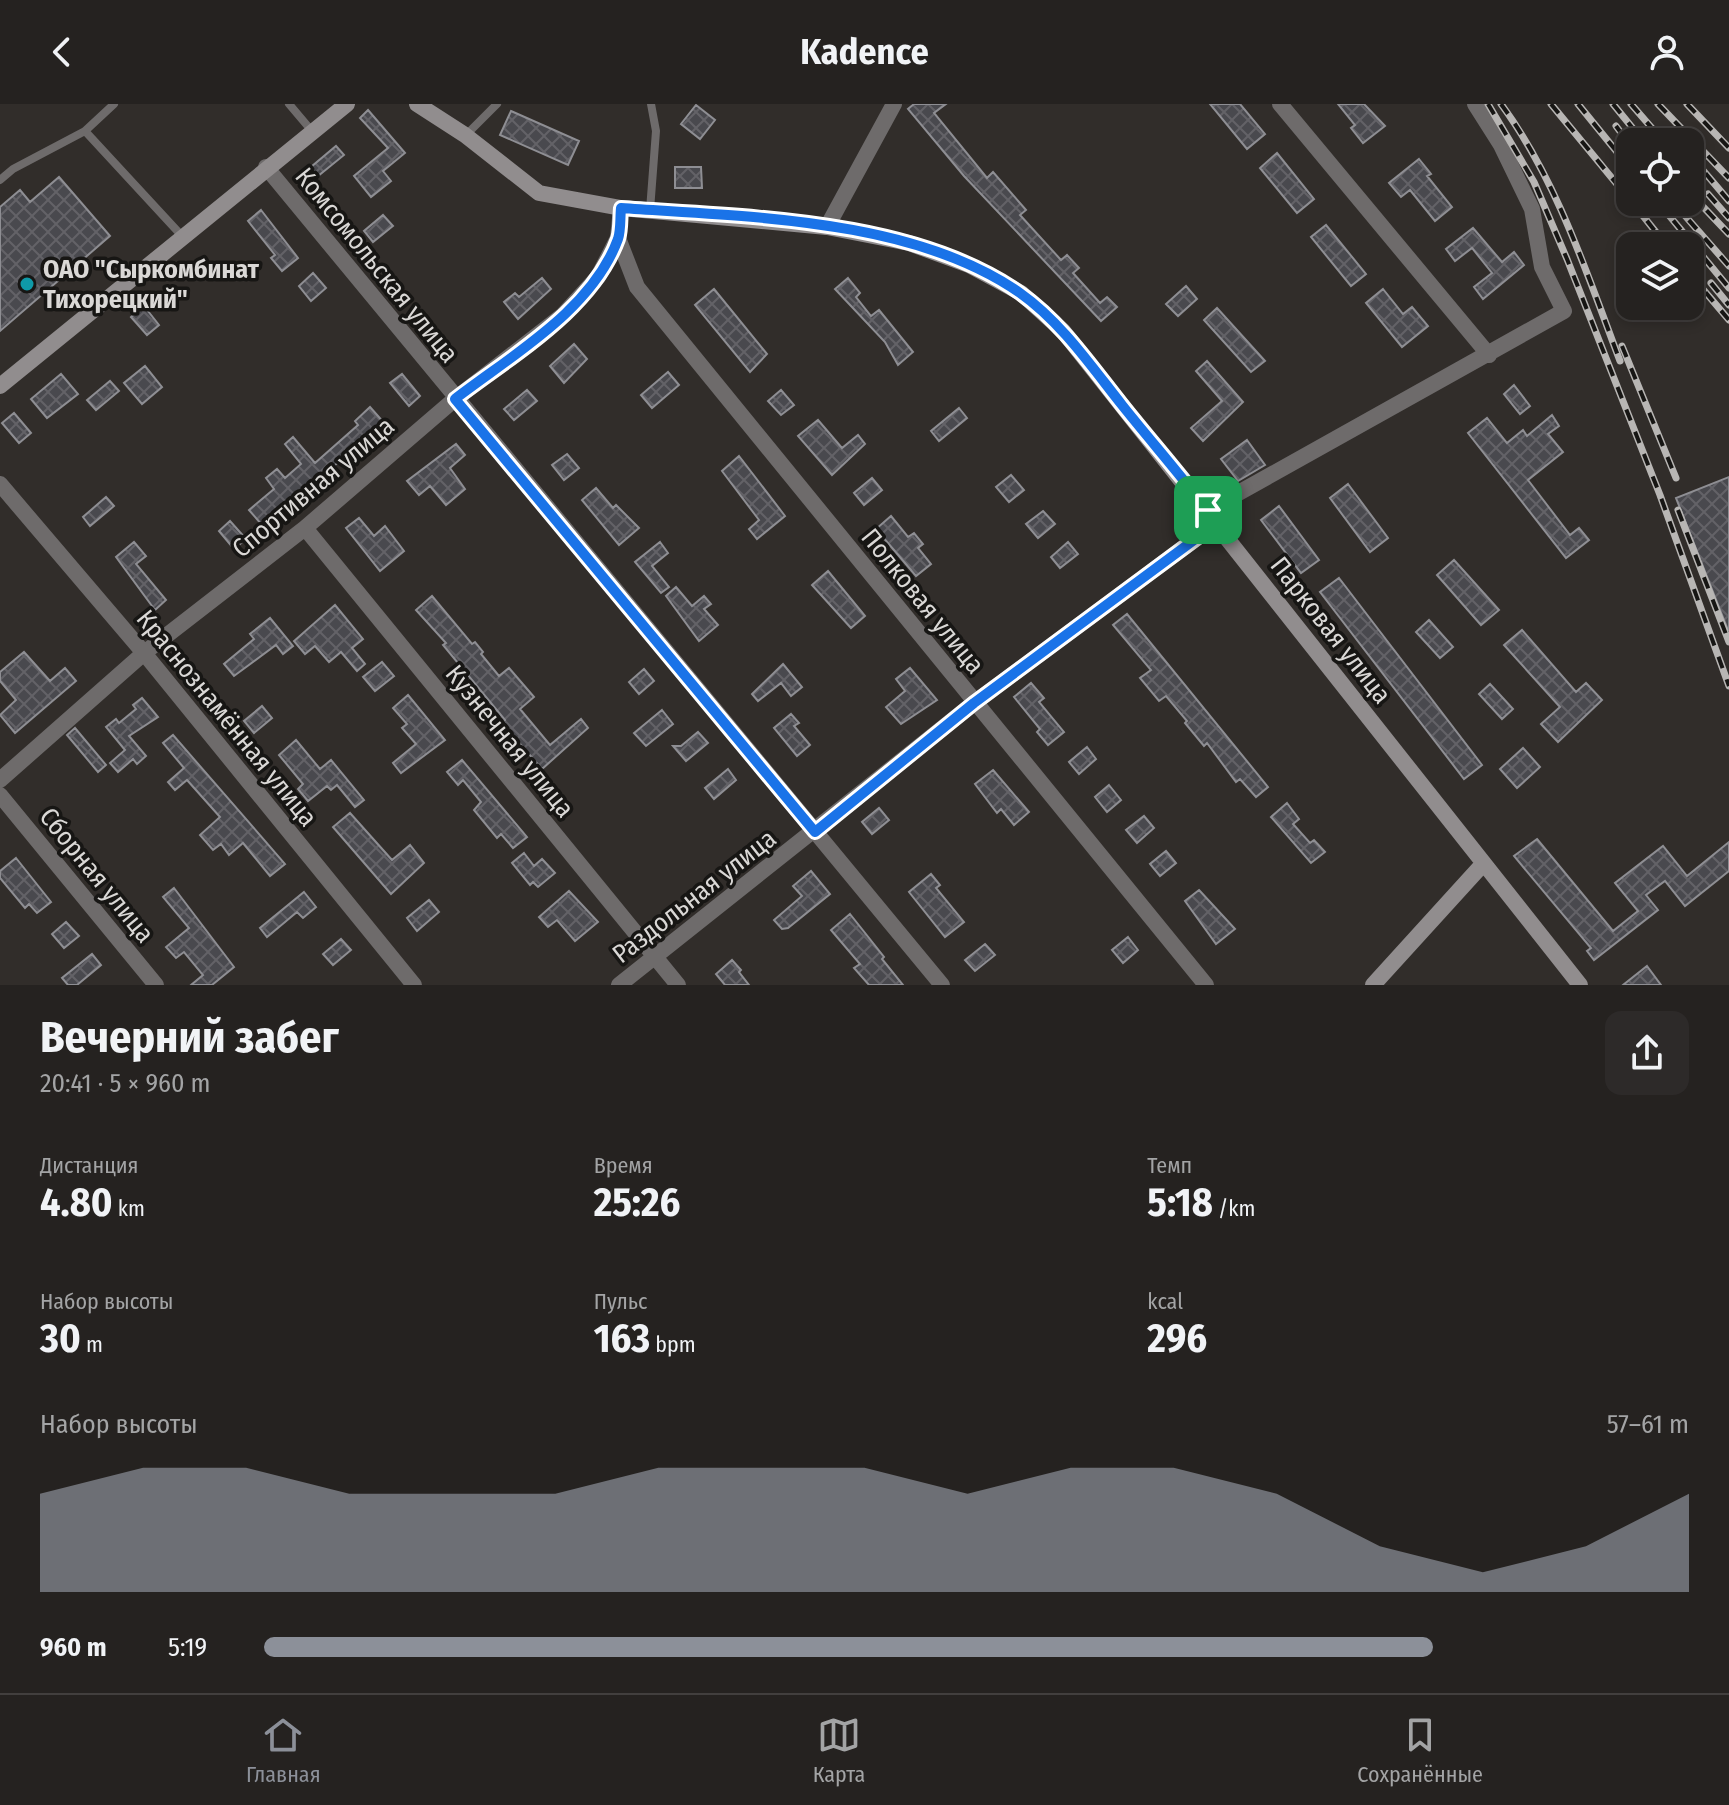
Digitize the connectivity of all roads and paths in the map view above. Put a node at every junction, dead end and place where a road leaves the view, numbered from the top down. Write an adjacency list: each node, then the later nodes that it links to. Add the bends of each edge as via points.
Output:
1 (114, 104): 11 (lane)
2 (289, 104): 10 (lane)
3 (347, 104): 10 (main road)
4 (417, 104): 12 (main road, Парковая улица)
5 (497, 104): 12 (lane)
6 (651, 104): 16 (lane, via 656,131)
7 (894, 104): 17 (street)
8 (1280, 104): 20 (street)
9 (1475, 104): 20 (street, Раздольная улица, via 1532,209 1542,267 1564,311)
10 (311, 130): 13 (main road)
11 (85, 131): 14 (lane); 18 (lane)
12 (465, 135): 15 (main road, Парковая улица, via 539,193)
13 (266, 167): 18 (main road); 22 (street, Комсомольская улица)
14 (0, 180)
15 (621, 208): 16 (main road, Парковая улица); 19 (street, Спортивная улица)
16 (650, 210): 17 (main road, Парковая улица)
17 (827, 227): 24 (main road, Парковая улица, via 909,243 969,265 1021,293 1063,331)
18 (182, 236): 21 (main road)
19 (618, 238): 22 (street, Спортивная улица, via 598,277 563,315); 27 (street, Полковая улица, via 637,287)
20 (1489, 355): 24 (street, Раздольная улица)
21 (0, 386)
22 (455, 399): 25 (street, Спортивная улица); 30 (street, Комсомольская улица)
23 (0, 484): 26 (street, Краснознамённая улица)
24 (1212, 516): 27 (street, Раздольная улица); 31 (main road, Парковая улица)
25 (305, 528): 26 (street, Спортивная улица); 32 (street, Кузнечная улица)
26 (144, 653): 28 (street, Спортивная улица); 34 (street, Краснознамённая улица)
27 (974, 703): 30 (street, Раздольная улица); 38 (street, Полковая улица)
28 (0, 780)
29 (0, 795): 33 (street, Сборная улица)
30 (815, 832): 32 (street, Раздольная улица); 37 (street, Комсомольская улица)
31 (1483, 864): 39 (main road); 40 (main road, Парковая улица)
32 (654, 955): 35 (street, Раздольная улица); 36 (street, Кузнечная улица)
33 (156, 985)
34 (414, 985)
35 (619, 985)
36 (678, 985)
37 (942, 985)
38 (1206, 985)
39 (1373, 985)
40 (1580, 985)

